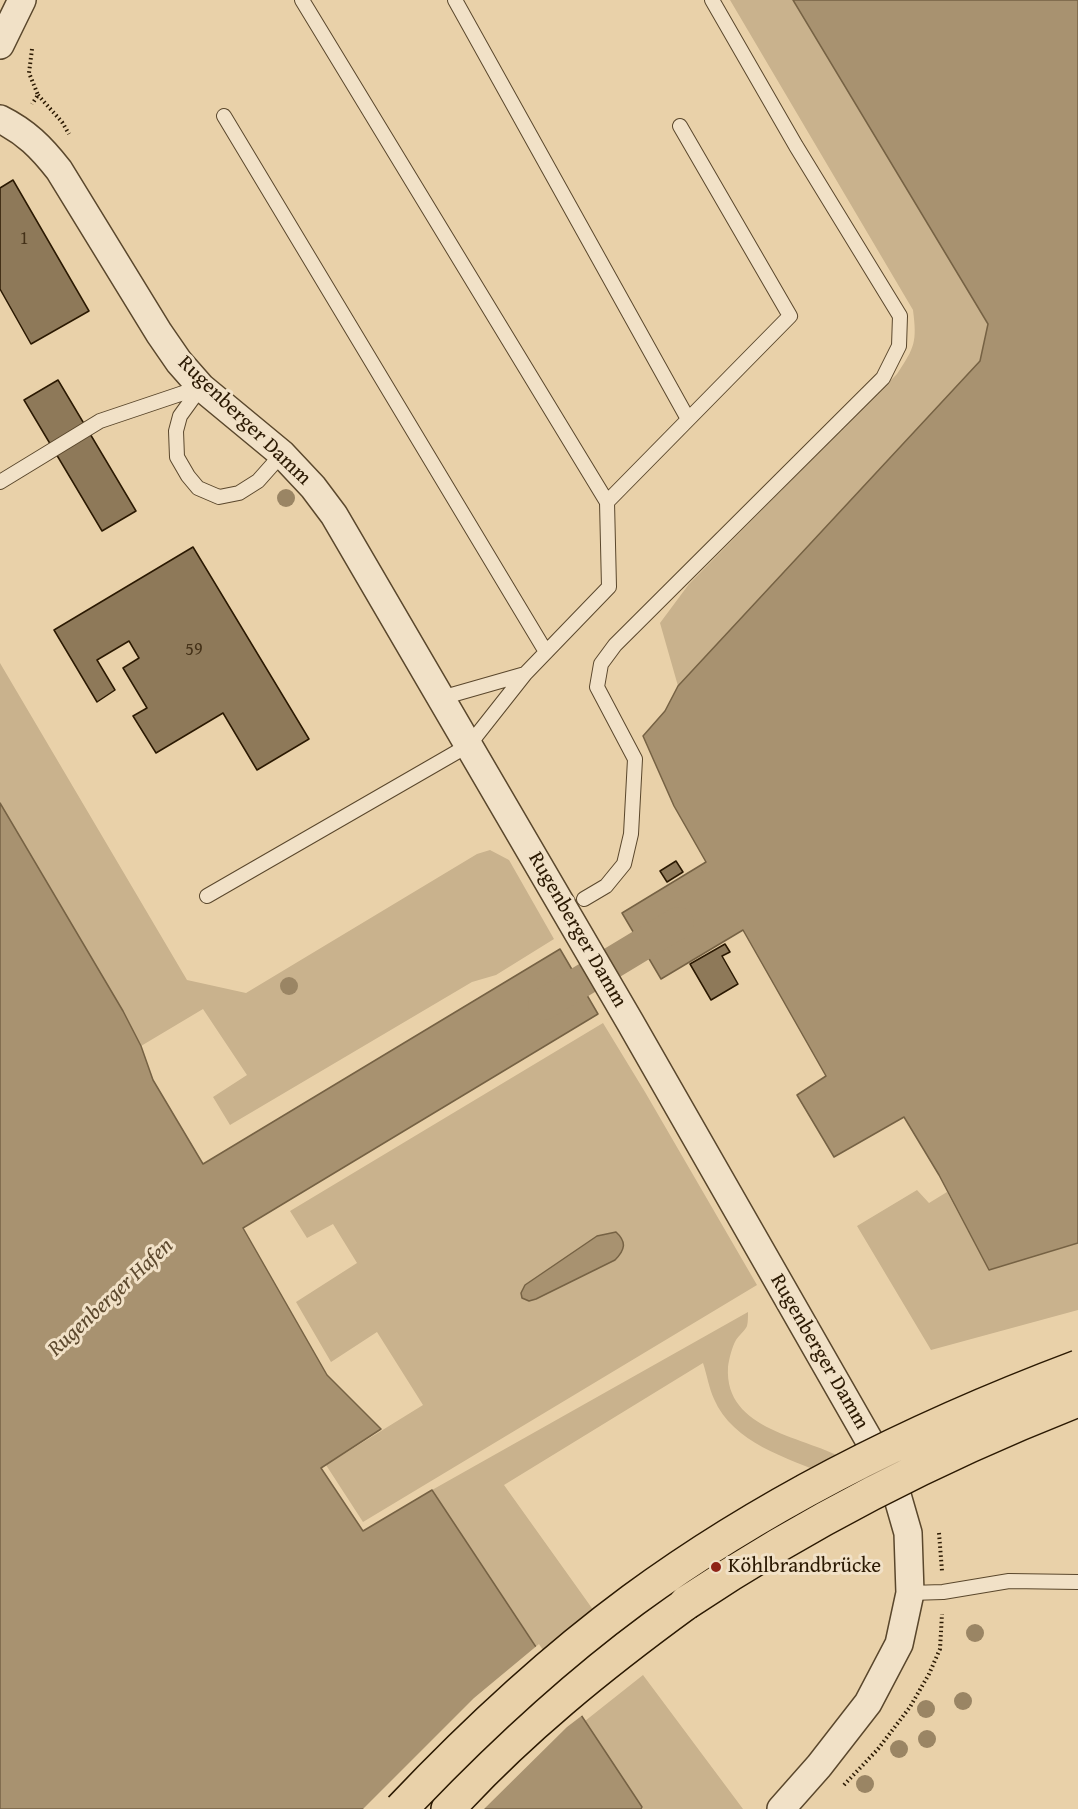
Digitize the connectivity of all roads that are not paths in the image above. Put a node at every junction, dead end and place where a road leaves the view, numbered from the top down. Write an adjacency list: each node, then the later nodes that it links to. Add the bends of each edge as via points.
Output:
1 (22, 0): 5 (street)
2 (302, 0): 13 (lane)
3 (455, 0): 10 (lane)
4 (712, 0): 19 (lane, via 900,316 899,346 883,378 615,645 601,664 597,687 635,759 631,834 624,864 606,886)
5 (0, 45)
6 (224, 116): 14 (lane)
7 (9, 123): 9 (street, Rugenberger Damm, via 41,147 59,170 159,333)
8 (680, 126): 10 (lane, via 790,316)
9 (201, 387): 11 (street, Rugenberger Damm); 11 (lane, via 180,416 177,431 177,458 198,488 219,496 239,493 258,481); 12 (lane, via 100,421)
10 (688, 419): 13 (lane)
11 (282, 454): 16 (street, Rugenberger Damm, via 334,515)
12 (0, 482)
13 (606, 502): 14 (lane, via 609,587)
14 (546, 652): 15 (lane)
15 (525, 674): 16 (lane); 17 (lane)
16 (441, 698): 17 (street, Rugenberger Damm)
17 (469, 745): 18 (lane); 23 (street, Rugenberger Damm, via 895,1488 908,1533)
18 (207, 896)
19 (584, 899)
20 (1078, 1367): 24 (main road, bridge, via 867,1458 688,1561 530,1683)
21 (1078, 1400): 25 (main road, bridge, via 882,1486 729,1574 588,1677)
22 (1078, 1582): 23 (lane, via 1009,1581)
23 (910, 1593): 26 (street, Rugenberger Damm, via 899,1644 868,1703)
24 (401, 1809)
25 (448, 1809)
26 (781, 1809)

